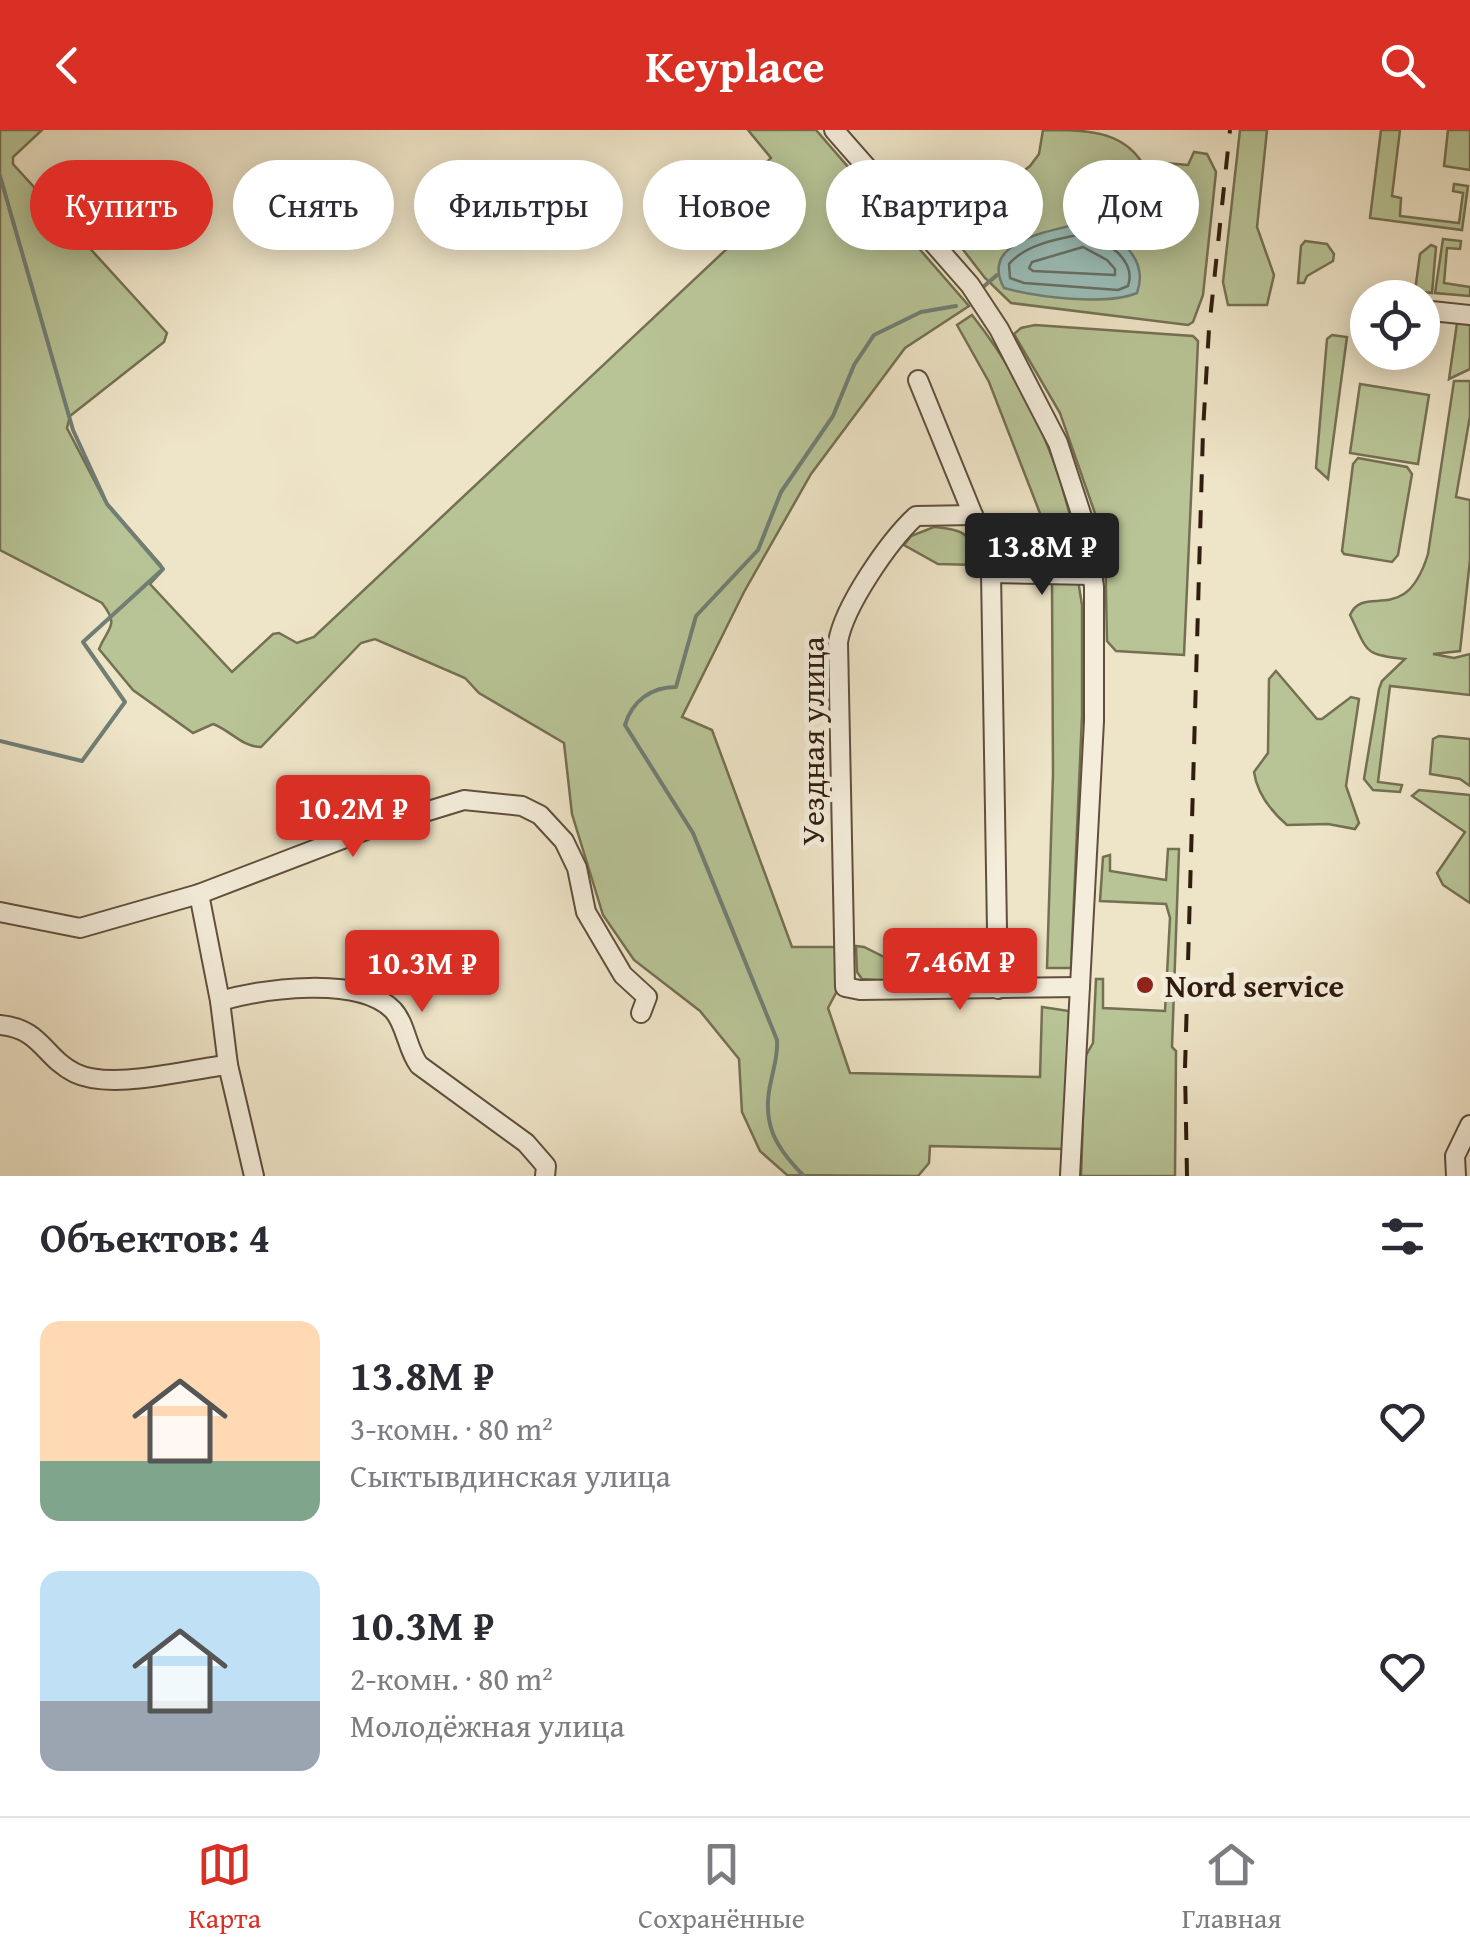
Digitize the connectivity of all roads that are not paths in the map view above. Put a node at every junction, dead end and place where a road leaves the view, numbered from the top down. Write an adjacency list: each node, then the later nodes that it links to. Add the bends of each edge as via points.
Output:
1 (834, 130): 7 (street, via 970,285 999,329 1064,456)
2 (1440, 312): 3 (street)
3 (1470, 315)
4 (918, 380): 5 (street)
5 (973, 515): 6 (street); 11 (street, Уездная улица, via 916,516 896,535 841,624 845,987)
6 (991, 573): 7 (street); 11 (street)
7 (1093, 576): 10 (street, via 1094,721)
8 (199, 894): 9 (street, via 80,928); 12 (street); 13 (street, via 464,800 522,806 564,841 586,912 623,975 648,997)
9 (0, 912)
10 (1080, 987): 11 (street); 19 (street)
11 (998, 988)
12 (220, 1001): 15 (street); 18 (street, via 300,988 378,999 395,1012 419,1065 526,1143 546,1166)
13 (641, 1012)
14 (0, 1025): 15 (street, via 33,1034 58,1062 101,1082)
15 (228, 1065): 17 (street)
16 (1470, 1125): 20 (street, via 1455,1156)
17 (254, 1176)
18 (545, 1176)
19 (1070, 1176)
20 (1456, 1176)

